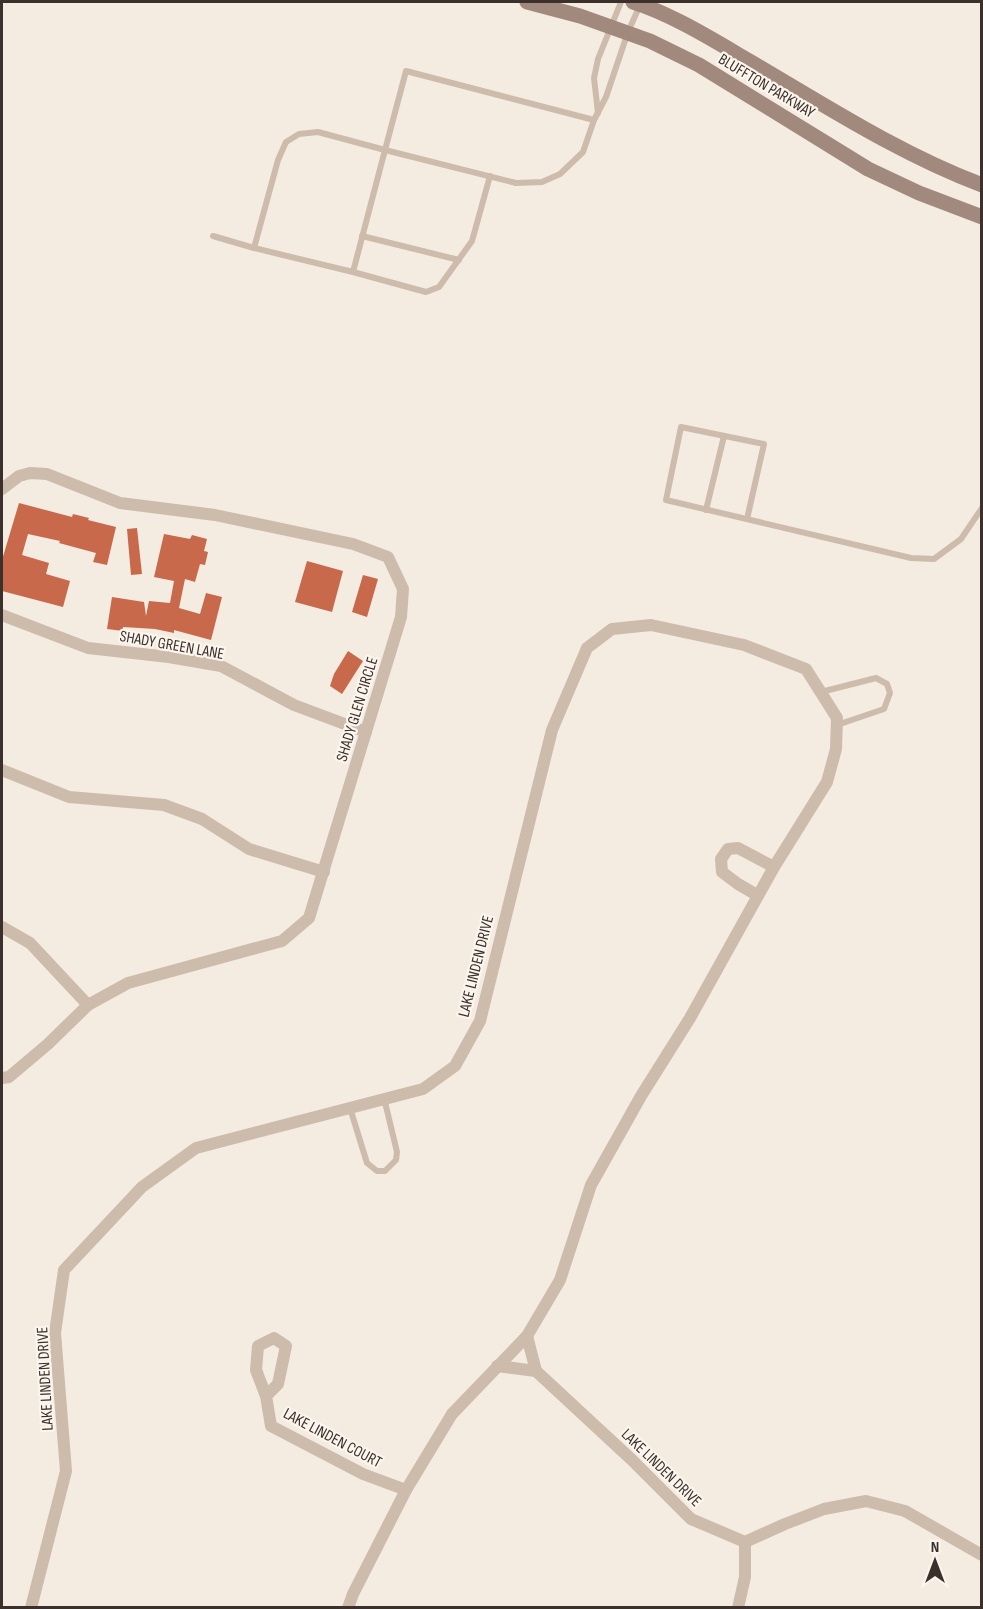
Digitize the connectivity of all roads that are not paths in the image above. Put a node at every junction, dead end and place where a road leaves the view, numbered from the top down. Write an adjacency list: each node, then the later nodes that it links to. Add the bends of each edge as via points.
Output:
1 (527, 2): 4 (main road, BLUFFTON PARKWAY)
2 (621, 2): 4 (lane)
3 (638, 2): 5 (lane); 9 (main road, BLUFFTON PARKWAY, via 715,41 868,130)
4 (610, 26): 5 (main road, BLUFFTON PARKWAY); 6 (lane, via 594,78)
5 (628, 32): 6 (lane); 10 (main road, BLUFFTON PARKWAY, via 699,65 868,169)
6 (596, 117): 7 (lane, via 406,71); 8 (lane, via 583,152 560,174 542,182 516,183)
7 (385, 150): 8 (lane); 12 (lane); 13 (lane, via 318,132 298,134 286,142)
8 (490, 176): 14 (lane, via 472,241)
9 (981, 185)
10 (981, 217)
11 (213, 236): 13 (lane)
12 (362, 236): 14 (lane); 15 (lane)
13 (254, 248): 15 (lane)
14 (459, 260): 15 (lane, via 439,287 426,292)
15 (353, 272)
16 (724, 436): 19 (lane); 19 (lane, via 681,427 666,500); 20 (lane, via 764,444)
17 (2, 489): 24 (street, SHADY GLEN CIRCLE, via 19,476 46,474 120,502 215,515 353,544 388,557 403,589 401,617)
18 (981, 508): 20 (lane, via 961,539 934,559 911,558)
19 (706, 510): 20 (lane)
20 (747, 519)
21 (2, 615): 24 (street, SHADY GREEN LANE, via 87,648 221,666 294,705)
22 (821, 692): 23 (street, LAKE LINDEN DRIVE, via 837,718); 23 (lane, via 876,678 887,684 890,693 884,709); 32 (street, LAKE LINDEN DRIVE, via 806,669 744,645 651,625 612,629 587,648 552,730 480,1021 455,1066 423,1089)
23 (837, 725): 26 (street, LAKE LINDEN DRIVE, via 836,749 827,782)
24 (366, 732): 27 (street, SHADY GLEN CIRCLE)
25 (2, 770): 27 (street, via 69,797 164,805 202,819 249,849)
26 (774, 867): 28 (street, LAKE LINDEN DRIVE); 28 (street, via 738,848 728,849 721,860 722,873)
27 (324, 873): 30 (street, SHADY GLEN CIRCLE, via 309,918 282,941 129,983)
28 (758, 895): 34 (street, LAKE LINDEN DRIVE, via 591,1185 560,1280)
29 (2, 927): 30 (street, via 30,943)
30 (87, 1005): 31 (street, SHADY GLEN CIRCLE, via 48,1044 9,1077)
31 (2, 1078)
32 (384, 1098): 33 (street, LAKE LINDEN DRIVE); 33 (lane, via 397,1152 396,1160 385,1171 377,1171 368,1163)
33 (350, 1107): 41 (street, LAKE LINDEN DRIVE, via 196,1148 142,1187 64,1270 55,1333 66,1471)
34 (527, 1336): 35 (street, LAKE LINDEN DRIVE); 36 (street)
35 (497, 1366): 36 (street); 38 (street, LAKE LINDEN DRIVE, via 452,1414)
36 (536, 1371): 39 (street, LAKE LINDEN DRIVE, via 691,1518)
37 (266, 1396): 38 (street, LAKE LINDEN COURT, via 271,1426 363,1474)
38 (406, 1490): 42 (street, LAKE LINDEN DRIVE)
39 (745, 1542): 40 (street, via 824,1509 866,1501 905,1512); 43 (street, via 745,1577)
40 (981, 1555)
41 (31, 1608)
42 (348, 1608)
43 (738, 1608)

